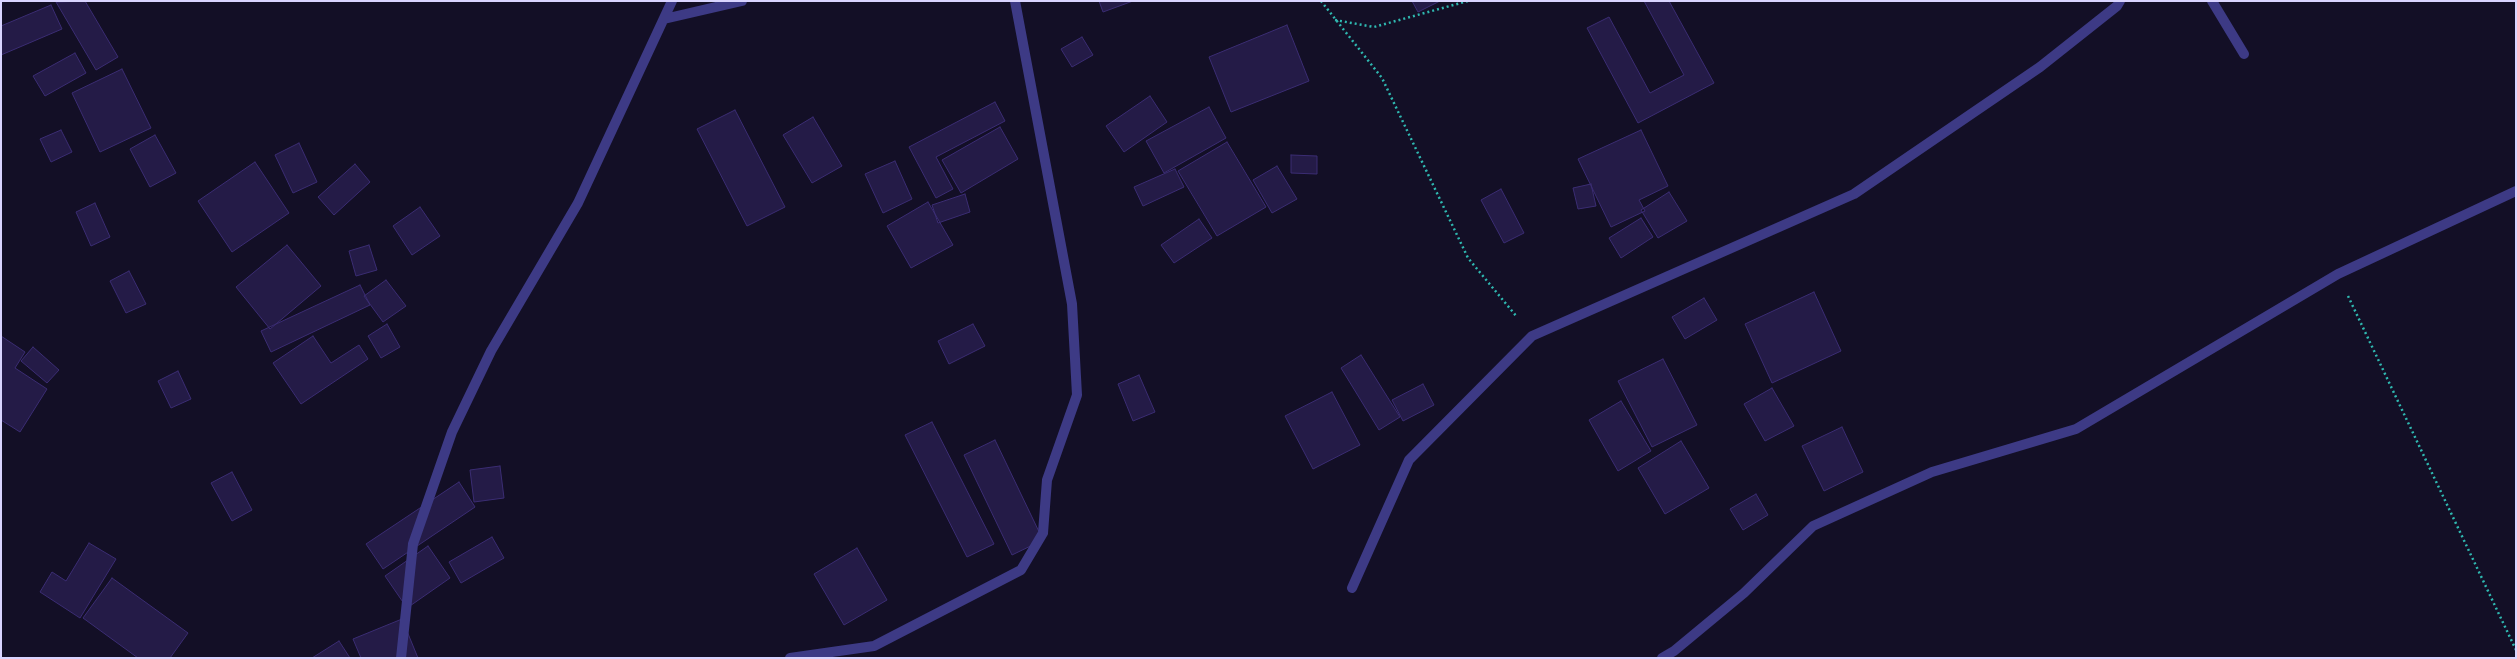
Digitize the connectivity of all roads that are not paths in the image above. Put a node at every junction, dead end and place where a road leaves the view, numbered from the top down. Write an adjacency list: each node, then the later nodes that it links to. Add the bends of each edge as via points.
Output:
1 (672, 1): 6 (street)
2 (742, 1): 6 (street)
3 (1015, 1): 11 (street, via 1072,304 1077,387 1077,395 1047,480 1043,533 1021,570 874,646)
4 (2120, 1): 9 (street, via 2118,6 2040,67 1854,194 1532,336 1409,460)
5 (2212, 1): 7 (street)
6 (664, 19): 10 (street, via 578,203 491,351 452,432 413,544)
7 (2244, 54)
8 (2516, 191): 12 (street, via 2338,274 2076,429 1932,472 1813,526 1744,593)
9 (1352, 588)
10 (401, 658)
11 (790, 658)
12 (1662, 658)

